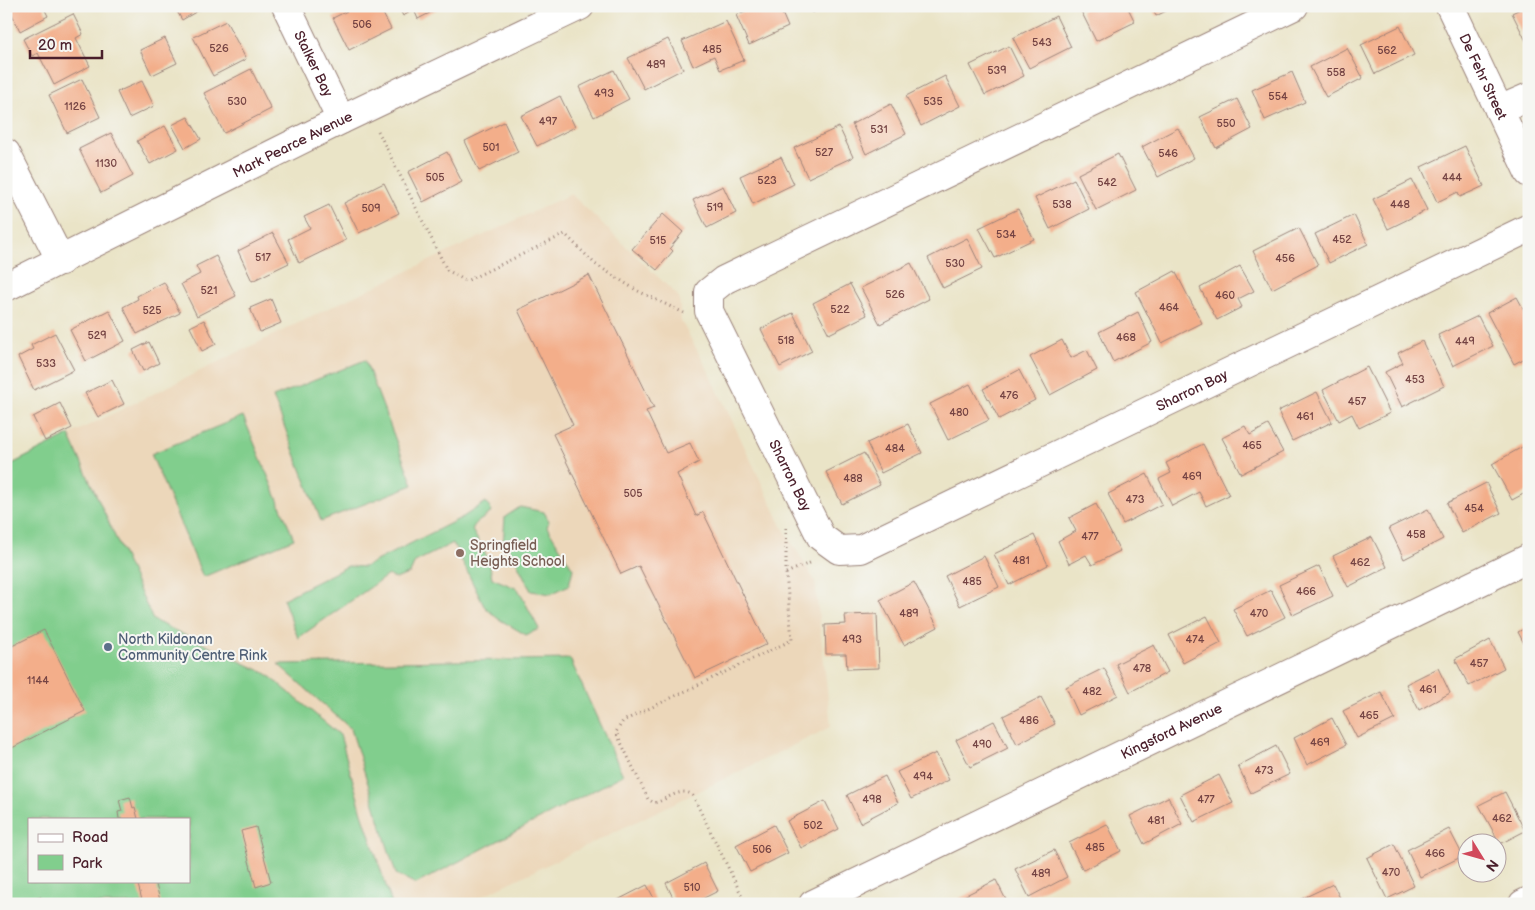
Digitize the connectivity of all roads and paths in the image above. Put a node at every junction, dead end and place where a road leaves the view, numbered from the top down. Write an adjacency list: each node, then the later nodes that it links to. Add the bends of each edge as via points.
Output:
1 (286, 6): 8 (street, Stalker Bay)
2 (580, 6): 6 (street, Mark Pearce Avenue)
3 (1294, 6): 14 (street, Sharron Bay, via 724,280 709,292)
4 (1450, 6): 7 (street, De Fehr Street)
5 (1529, 97): 7 (street)
6 (367, 107): 8 (street, Mark Pearce Avenue); 14 (path, via 447,270 466,281 565,234 595,264 636,290 688,315)
7 (1499, 110): 10 (street, De Fehr Street)
8 (341, 120): 12 (street, Mark Pearce Avenue)
9 (6, 153): 12 (street)
10 (1528, 170)
11 (1529, 228): 14 (street, Sharron Bay, via 861,549 839,550 821,537)
12 (60, 261): 13 (street, Mark Pearce Avenue)
13 (6, 287)
14 (711, 314)
15 (1529, 558): 19 (street, Kingsford Avenue)
16 (786, 573): 18 (path, via 792,640 623,721 616,732 648,800 654,803 684,792 694,796)
17 (1529, 901): 20 (street)
18 (746, 904)
19 (813, 904)
20 (1523, 904)

